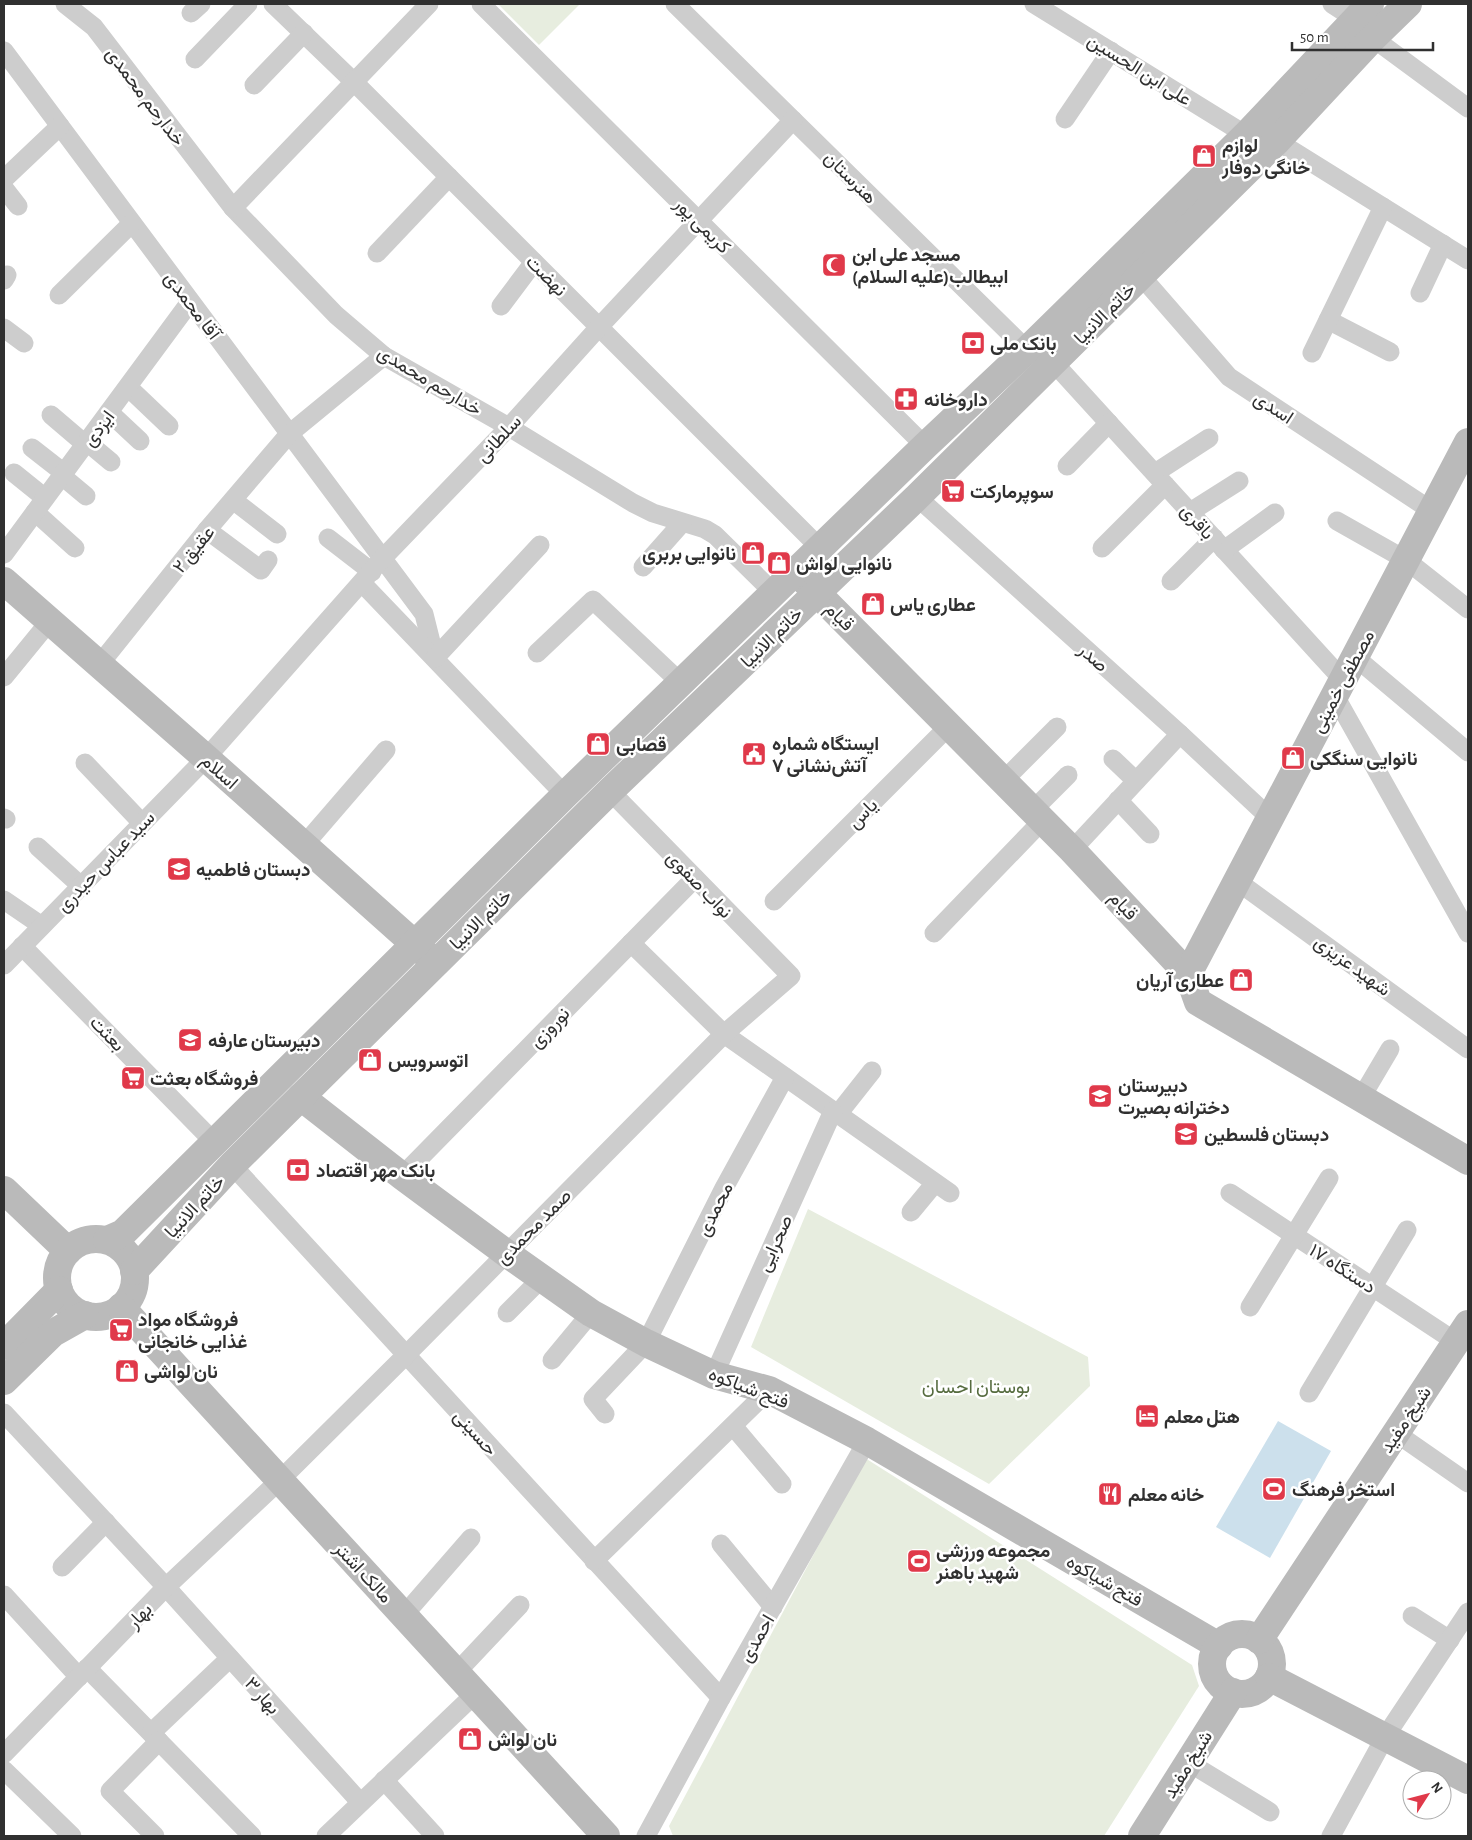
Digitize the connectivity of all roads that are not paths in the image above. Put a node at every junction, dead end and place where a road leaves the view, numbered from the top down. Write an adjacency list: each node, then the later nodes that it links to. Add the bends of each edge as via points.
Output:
1 (65, 4): 29 (street, خدارحم محمدی, via 94,27)
2 (248, 4): 14 (street)
3 (274, 4): 11 (street, نهضت)
4 (429, 4): 16 (street)
5 (481, 4): 30 (street, کریمی پور)
6 (675, 4): 20 (street, هنرستان)
7 (1034, 4): 13 (street, علی ابن الحسین)
8 (1332, 4): 10 (street)
9 (1408, 4): 10 (street, خاتم الانبیا)
10 (1366, 20): 18 (street); 22 (street, خاتم الانبیا); 23 (street, خاتم الانبیا)
11 (304, 33): 16 (street, نهضت); 17 (street)
12 (4, 51): 15 (street, آقا محمدی)
13 (1110, 51): 19 (street); 22 (street, علی ابن الحسین)
14 (195, 59)
15 (10, 74): 21 (street, آقا محمدی)
16 (353, 81): 24 (street, نهضت); 29 (street)
17 (254, 85)
18 (1468, 108)
19 (1065, 119)
20 (793, 120): 30 (street, سلطانی); 45 (street, هنرستان)
21 (60, 126): 25 (street); 31 (street, آقا محمدی)
22 (1246, 135): 45 (street, خاتم الانبیا)
23 (1277, 141): 28 (street); 36 (street, خاتم الانبیا)
24 (449, 177): 33 (street); 35 (street, نهضت)
25 (4, 179)
26 (4, 188): 27 (street)
27 (18, 206)
28 (1383, 207): 32 (street); 41 (street)
29 (232, 208): 48 (street, خدارحم محمدی, via 336,315)
30 (698, 220): 42 (street, سلطانی); 61 (street, کریمی پور)
31 (132, 223): 38 (street); 39 (street, آقا محمدی)
32 (1443, 244): 34 (street); 37 (street)
33 (377, 253)
34 (1468, 260)
35 (534, 262): 40 (street); 42 (street, نهضت)
36 (1140, 276): 49 (street, خاتم الانبیا); 73 (street, اسدی, via 1229,377)
37 (1420, 293)
38 (59, 295)
39 (190, 302): 50 (street, ایزدی); 56 (street, آقا محمدی)
40 (501, 306)
41 (1328, 320): 46 (street); 47 (street)
42 (599, 327): 55 (street, سلطانی); 84 (street, نهضت)
43 (4, 328): 44 (street)
44 (24, 343)
45 (1026, 350): 61 (street, خاتم الانبیا)
46 (1312, 352)
47 (1390, 352)
48 (384, 356): 55 (street, خدارحم محمدی); 56 (street, عقیق ۲)
49 (1054, 362): 53 (street, باقری); 70 (street, خاتم الانبیا)
50 (128, 387): 51 (street, ایزدی); 54 (street)
51 (109, 412): 58 (street); 60 (street, ایزدی)
52 (51, 415): 60 (street)
53 (1109, 423): 64 (street); 67 (street, باقری)
54 (169, 426)
55 (509, 427): 77 (street, خدارحم محمدی, via 633,503 653,514); 90 (street, سلطانی)
56 (290, 434): 71 (street, عقیق ۲); 90 (street, آقا محمدی)
57 (1210, 438): 67 (street)
58 (140, 441)
59 (1468, 442): 73 (street, مصطفی خمینی)
60 (86, 443): 63 (street); 66 (street, ایزدی)
61 (925, 446): 84 (street, خاتم الانبیا)
62 (32, 448): 66 (street)
63 (111, 462)
64 (1067, 466)
65 (14, 473): 72 (street)
66 (63, 475): 69 (street); 72 (street, ایزدی)
67 (1160, 479): 74 (street, باقری); 85 (street)
68 (1239, 481): 74 (street)
69 (86, 496)
70 (917, 498): 94 (street, خاتم الانبیا); 106 (street, صدر)
71 (233, 500): 78 (street, عقیق ۲); 79 (street)
72 (40, 505): 83 (street); 86 (street, ایزدی)
73 (1432, 511): 88 (street, مصطفی خمینی)
74 (1190, 512): 81 (street, باقری)
75 (1275, 513): 81 (street)
76 (1338, 521): 88 (street)
77 (682, 523): 89 (street); 95 (street, خدارحم محمدی, via 715,535)
78 (207, 530): 87 (street, via 261,570); 100 (street, عقیق ۲)
79 (277, 534)
80 (328, 538): 90 (street)
81 (1219, 544): 92 (street); 102 (street, باقری)
82 (540, 545): 99 (street)
83 (75, 548)
84 (820, 548): 91 (street, خاتم الانبیا)
85 (1102, 548)
86 (4, 554)
87 (268, 560)
88 (1406, 560): 96 (street); 102 (street, مصطفی خمینی)
89 (643, 567)
90 (372, 571): 99 (street); 99 (street, via 424,614); 109 (street, سلطانی)
91 (796, 572): 94 (street, قیام); 95 (street, خاتم الانبیا)
92 (1171, 580)
93 (4, 581): 97 (street, اسلام)
94 (817, 592): 104 (street, قیام); 115 (street, خاتم الانبیا)
95 (774, 593): 103 (street, خاتم الانبیا)
96 (1468, 609)
97 (49, 622): 100 (street, اسلام); 101 (street)
98 (537, 653): 103 (street, via 592,600)
99 (434, 658): 116 (street)
100 (99, 665): 109 (street, اسلام)
101 (4, 677)
102 (1344, 677): 108 (street); 119 (street, مصطفی خمینی); 132 (street)
103 (681, 683): 116 (street, خاتم الانبیا)
104 (950, 725): 113 (street, قیام); 129 (street, یاس)
105 (1057, 727): 113 (street)
106 (1180, 734): 114 (street); 119 (street, صدر)
107 (386, 750): 122 (street)
108 (1468, 752)
109 (206, 758): 120 (street, سید عباس حیدری); 122 (street, اسلام)
110 (1113, 759): 114 (street)
111 (85, 764): 120 (street)
112 (1068, 775): 118 (street)
113 (1004, 780): 118 (street, قیام)
114 (1136, 781): 117 (street)
115 (610, 791): 125 (street, نواب صفوی); 136 (street, خاتم الانبیا)
116 (565, 795): 134 (street, خاتم الانبیا)
117 (1118, 800): 121 (street); 124 (street)
118 (1038, 815): 124 (street, قیام); 131 (street)
119 (1270, 818): 126 (street, مصطفی خمینی)
120 (142, 823): 127 (street, سید عباس حیدری)
121 (1150, 834)
122 (304, 845): 134 (street, اسلام)
123 (38, 847): 127 (street)
124 (1072, 850): 137 (street, قیام)
125 (695, 878): 133 (street, نوروزی); 138 (street, نواب صفوی)
126 (1237, 881): 137 (street, مصطفی خمینی); 141 (street, شهید عزیزی)
127 (81, 886): 130 (street, سید عباس حیدری)
128 (4, 900): 130 (street)
129 (774, 901)
130 (42, 926): 135 (street, سید عباس حیدری)
131 (934, 932)
132 (1468, 933)
133 (631, 943): 139 (street); 150 (street, نوروزی)
134 (415, 944): 136 (street, اسلام); 147 (street, خاتم الانبیا)
135 (11, 953): 147 (street, بعثت)
136 (436, 962): 144 (street, خاتم الانبیا)
137 (1188, 974): 145 (street, قیام, via 1198,1002)
138 (791, 976): 139 (street, صمد محمدی)
139 (724, 1034): 143 (street); 159 (street, صمد محمدی)
140 (1390, 1049): 145 (street)
141 (1468, 1049)
142 (872, 1071): 146 (street, صحرایی)
143 (785, 1077): 146 (street); 170 (street, محمدی, via 724,1188)
144 (301, 1097): 149 (street, خاتم الانبیا); 150 (street, فتح شیاکوه)
145 (1361, 1098): 148 (street, قیام)
146 (836, 1112): 154 (street, via 943,1188); 174 (street, صحرایی)
147 (214, 1142): 157 (street, خاتم الانبیا, via 123,1233)
148 (1468, 1161)
149 (232, 1165): 160 (street, خاتم الانبیا); 172 (street, حسینی)
150 (402, 1176): 159 (street, فتح شیاکوه)
151 (1329, 1178): 156 (street)
152 (4, 1190): 158 (street)
153 (1230, 1193): 156 (street, ۱۷ دستگاه)
154 (911, 1212)
155 (1407, 1230): 162 (street)
156 (1294, 1235): 162 (street, ۱۷ دستگاه); 165 (street)
157 (107, 1240): 158 (street, via 86,1240); 160 (street, via 125,1251)
158 (68, 1251): 163 (street, via 58,1269)
159 (506, 1253): 161 (street, فتح شیاکوه); 172 (street, صمد محمدی)
160 (134, 1271): 164 (street, via 133,1291)
161 (541, 1278): 166 (street, فتح شیاکوه); 167 (street)
162 (1373, 1287): 169 (street, ۱۷ دستگاه); 177 (street)
163 (59, 1290): 168 (street, via 65,1301); 171 (street)
164 (121, 1307): 168 (street, via 110,1314); 183 (street, مالک اشتر)
165 (1250, 1307)
166 (591, 1313): 170 (street, فتح شیاکوه); 173 (street)
167 (507, 1314)
168 (85, 1315): 175 (street, via 53,1333)
169 (1462, 1333): 181 (street, شیخ مفید)
170 (646, 1343): 174 (street, فتح شیاکوه); 179 (street, محمدی, via 593,1399)
171 (4, 1346)
172 (406, 1355): 183 (street, صمد محمدی); 189 (street, حسینی)
173 (552, 1360)
174 (714, 1375): 176 (street, فتح شیاکوه)
175 (4, 1381)
176 (769, 1390): 180 (street); 182 (street, فتح شیاکوه)
177 (1308, 1393)
178 (4, 1413): 186 (street, بهار ۳)
179 (605, 1414)
180 (733, 1426): 185 (street); 189 (street)
181 (1396, 1433): 184 (street); 198 (street, شیخ مفید)
182 (867, 1441): 194 (street, احمدی); 200 (street, فتح شیاکوه)
183 (280, 1480): 191 (street, بهار); 196 (street, مالک اشتر)
184 (1468, 1483)
185 (782, 1484)
186 (106, 1522): 190 (street); 191 (street, بهار ۳)
187 (471, 1538): 196 (street)
188 (721, 1544): 194 (street)
189 (594, 1562): 207 (street, حسینی)
190 (62, 1567)
191 (166, 1587): 201 (street, بهار ۳); 202 (street, بهار)
192 (4, 1595): 202 (street)
193 (520, 1605): 203 (street)
194 (773, 1607): 207 (street, احمدی)
195 (1468, 1612): 199 (street)
196 (404, 1615): 203 (street, مالک اشتر)
197 (1412, 1616): 199 (street)
198 (1259, 1640): 200 (street, via 1245,1634 1237,1635); 204 (street, via 1272,1660)
199 (1450, 1640): 209 (street)
200 (1219, 1646): 205 (street, via 1214,1654 1214,1673 1224,1688)
201 (230, 1658): 208 (street); 215 (street, بهار ۳)
202 (83, 1672): 208 (street); 210 (street, بهار)
203 (456, 1673): 206 (street, مالک اشتر)
204 (1269, 1677): 205 (street, via 1250,1693); 209 (street)
205 (1233, 1692): 211 (street, شیخ مفید)
206 (476, 1694): 213 (street); 222 (street, مالک اشتر)
207 (721, 1698): 223 (street, احمدی)
208 (155, 1737): 218 (street, via 110,1791); 219 (street)
209 (1385, 1737): 214 (street); 225 (street)
210 (4, 1754)
211 (1188, 1762): 216 (street); 224 (street, شیخ مفید)
212 (4, 1770): 217 (street)
213 (384, 1780): 215 (street); 221 (street)
214 (1468, 1780)
215 (360, 1802): 220 (street)
216 (1270, 1812)
217 (65, 1834)
218 (155, 1836)
219 (252, 1836)
220 (326, 1836)
221 (435, 1836)
222 (606, 1836)
223 (646, 1836)
224 (1142, 1836)
225 (1331, 1836)

